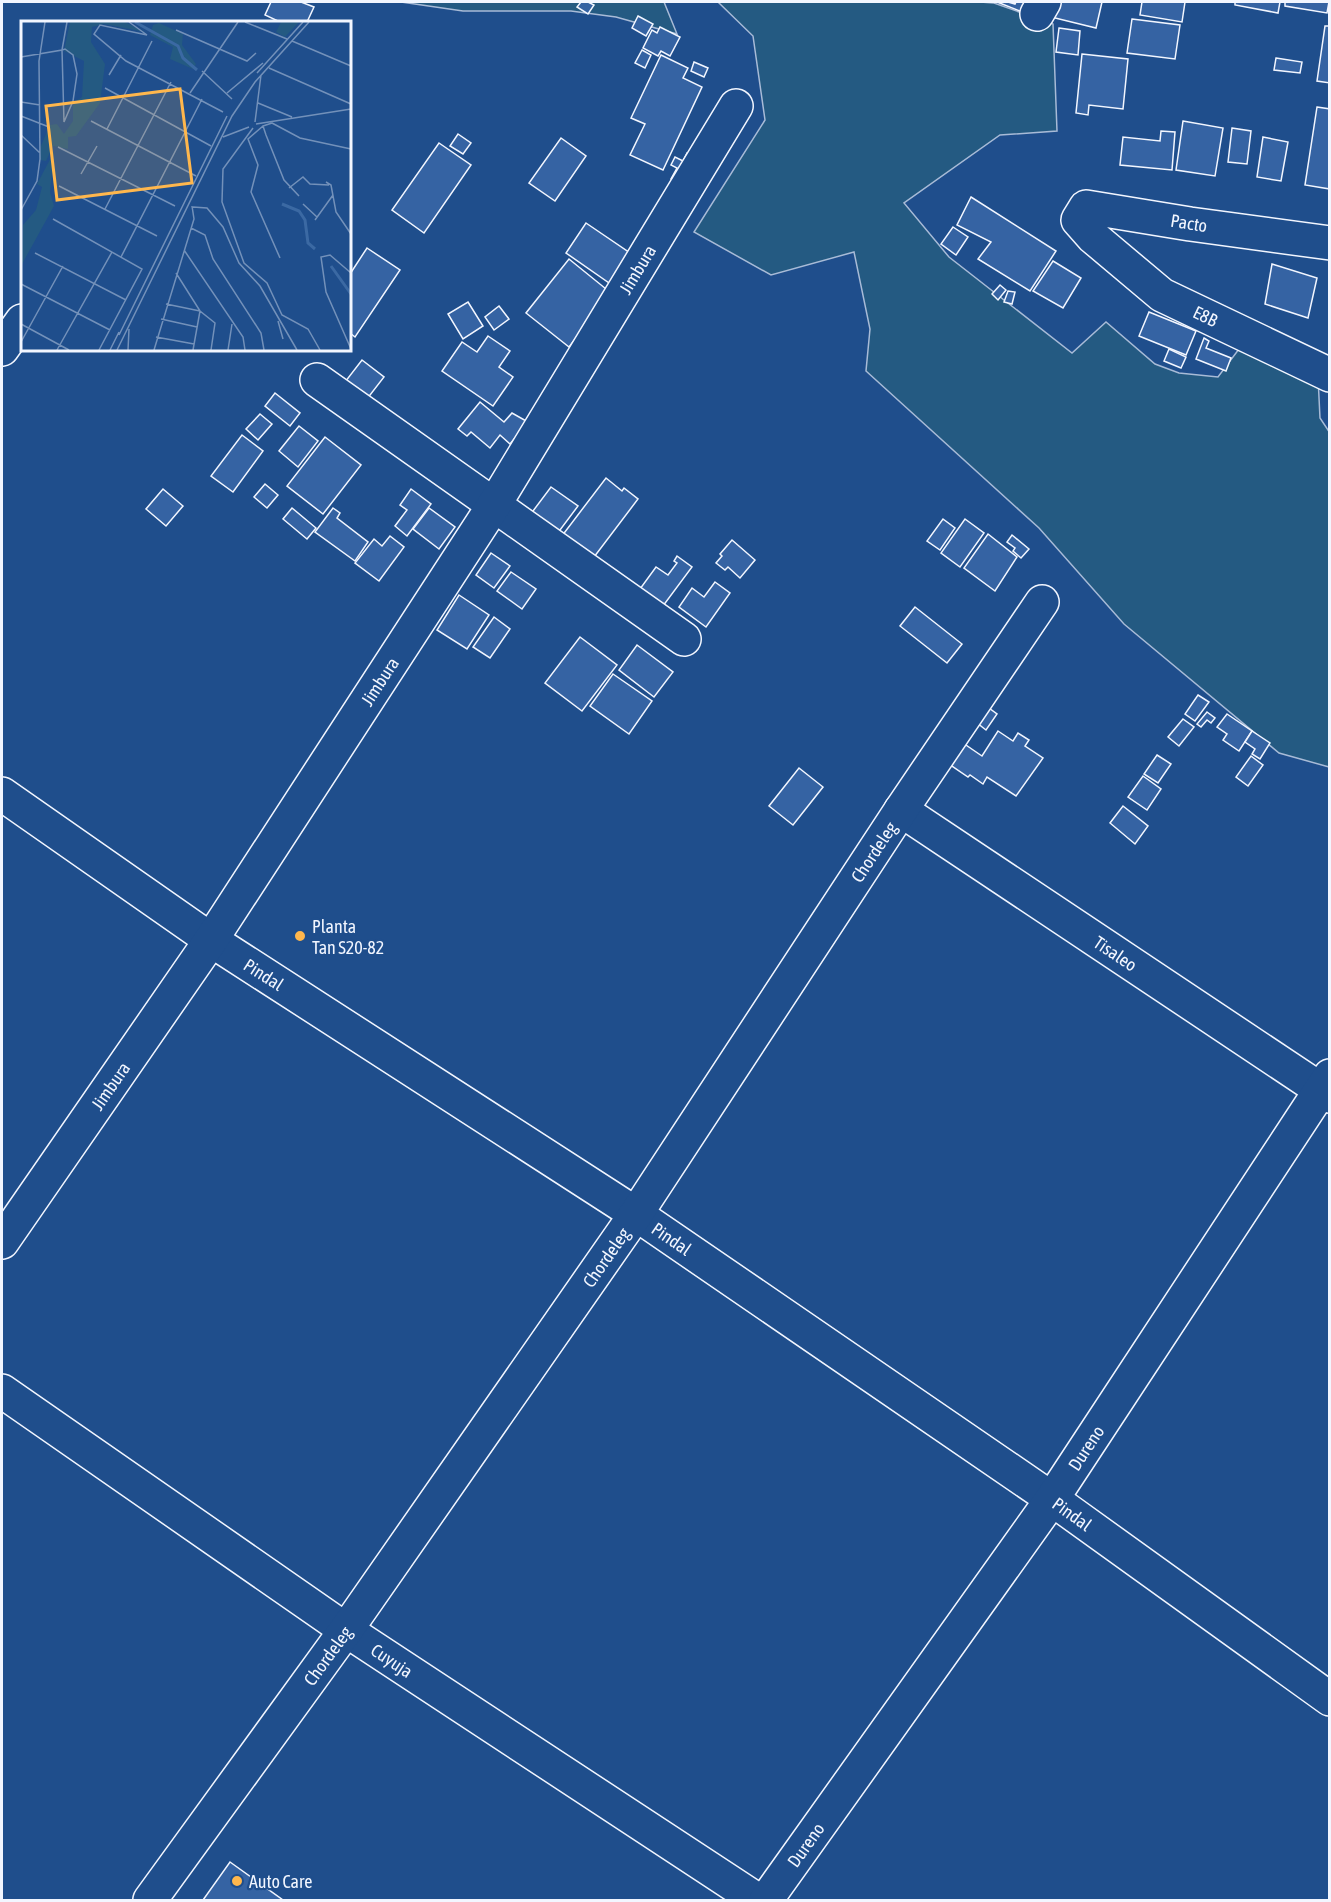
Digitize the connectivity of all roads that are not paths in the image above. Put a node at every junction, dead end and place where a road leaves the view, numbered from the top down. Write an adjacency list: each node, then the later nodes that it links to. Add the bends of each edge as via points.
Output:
1 (735, 106): 8 (street, Jimbura)
2 (1093, 237): 3 (street, Pacto, via 1078,220 1086,207); 6 (street, E8B, via 1162,295)
3 (1329, 243)
4 (21, 322): 5 (street)
5 (2, 349)
6 (1329, 375)
7 (317, 380): 8 (street)
8 (494, 505): 10 (street); 13 (street, Jimbura)
9 (1042, 602): 12 (street, Chordeleg)
10 (684, 639)
11 (2, 794): 13 (street, Pindal)
12 (901, 810): 14 (street, Tisaleo); 15 (street, Chordeleg)
13 (211, 940): 15 (street, Pindal); 16 (street, Jimbura)
14 (1326, 1087): 18 (street, Dureno)
15 (636, 1214): 18 (street, Pindal); 19 (street, Chordeleg)
16 (2, 1242)
17 (2, 1391): 19 (street, Cuyuja)
18 (1052, 1499): 20 (street, Pindal); 23 (street, Dureno)
19 (346, 1630): 21 (street, Chordeleg); 22 (street, Cuyuja)
20 (1329, 1699)
21 (150, 1900)
22 (757, 1900)
23 (765, 1900)

